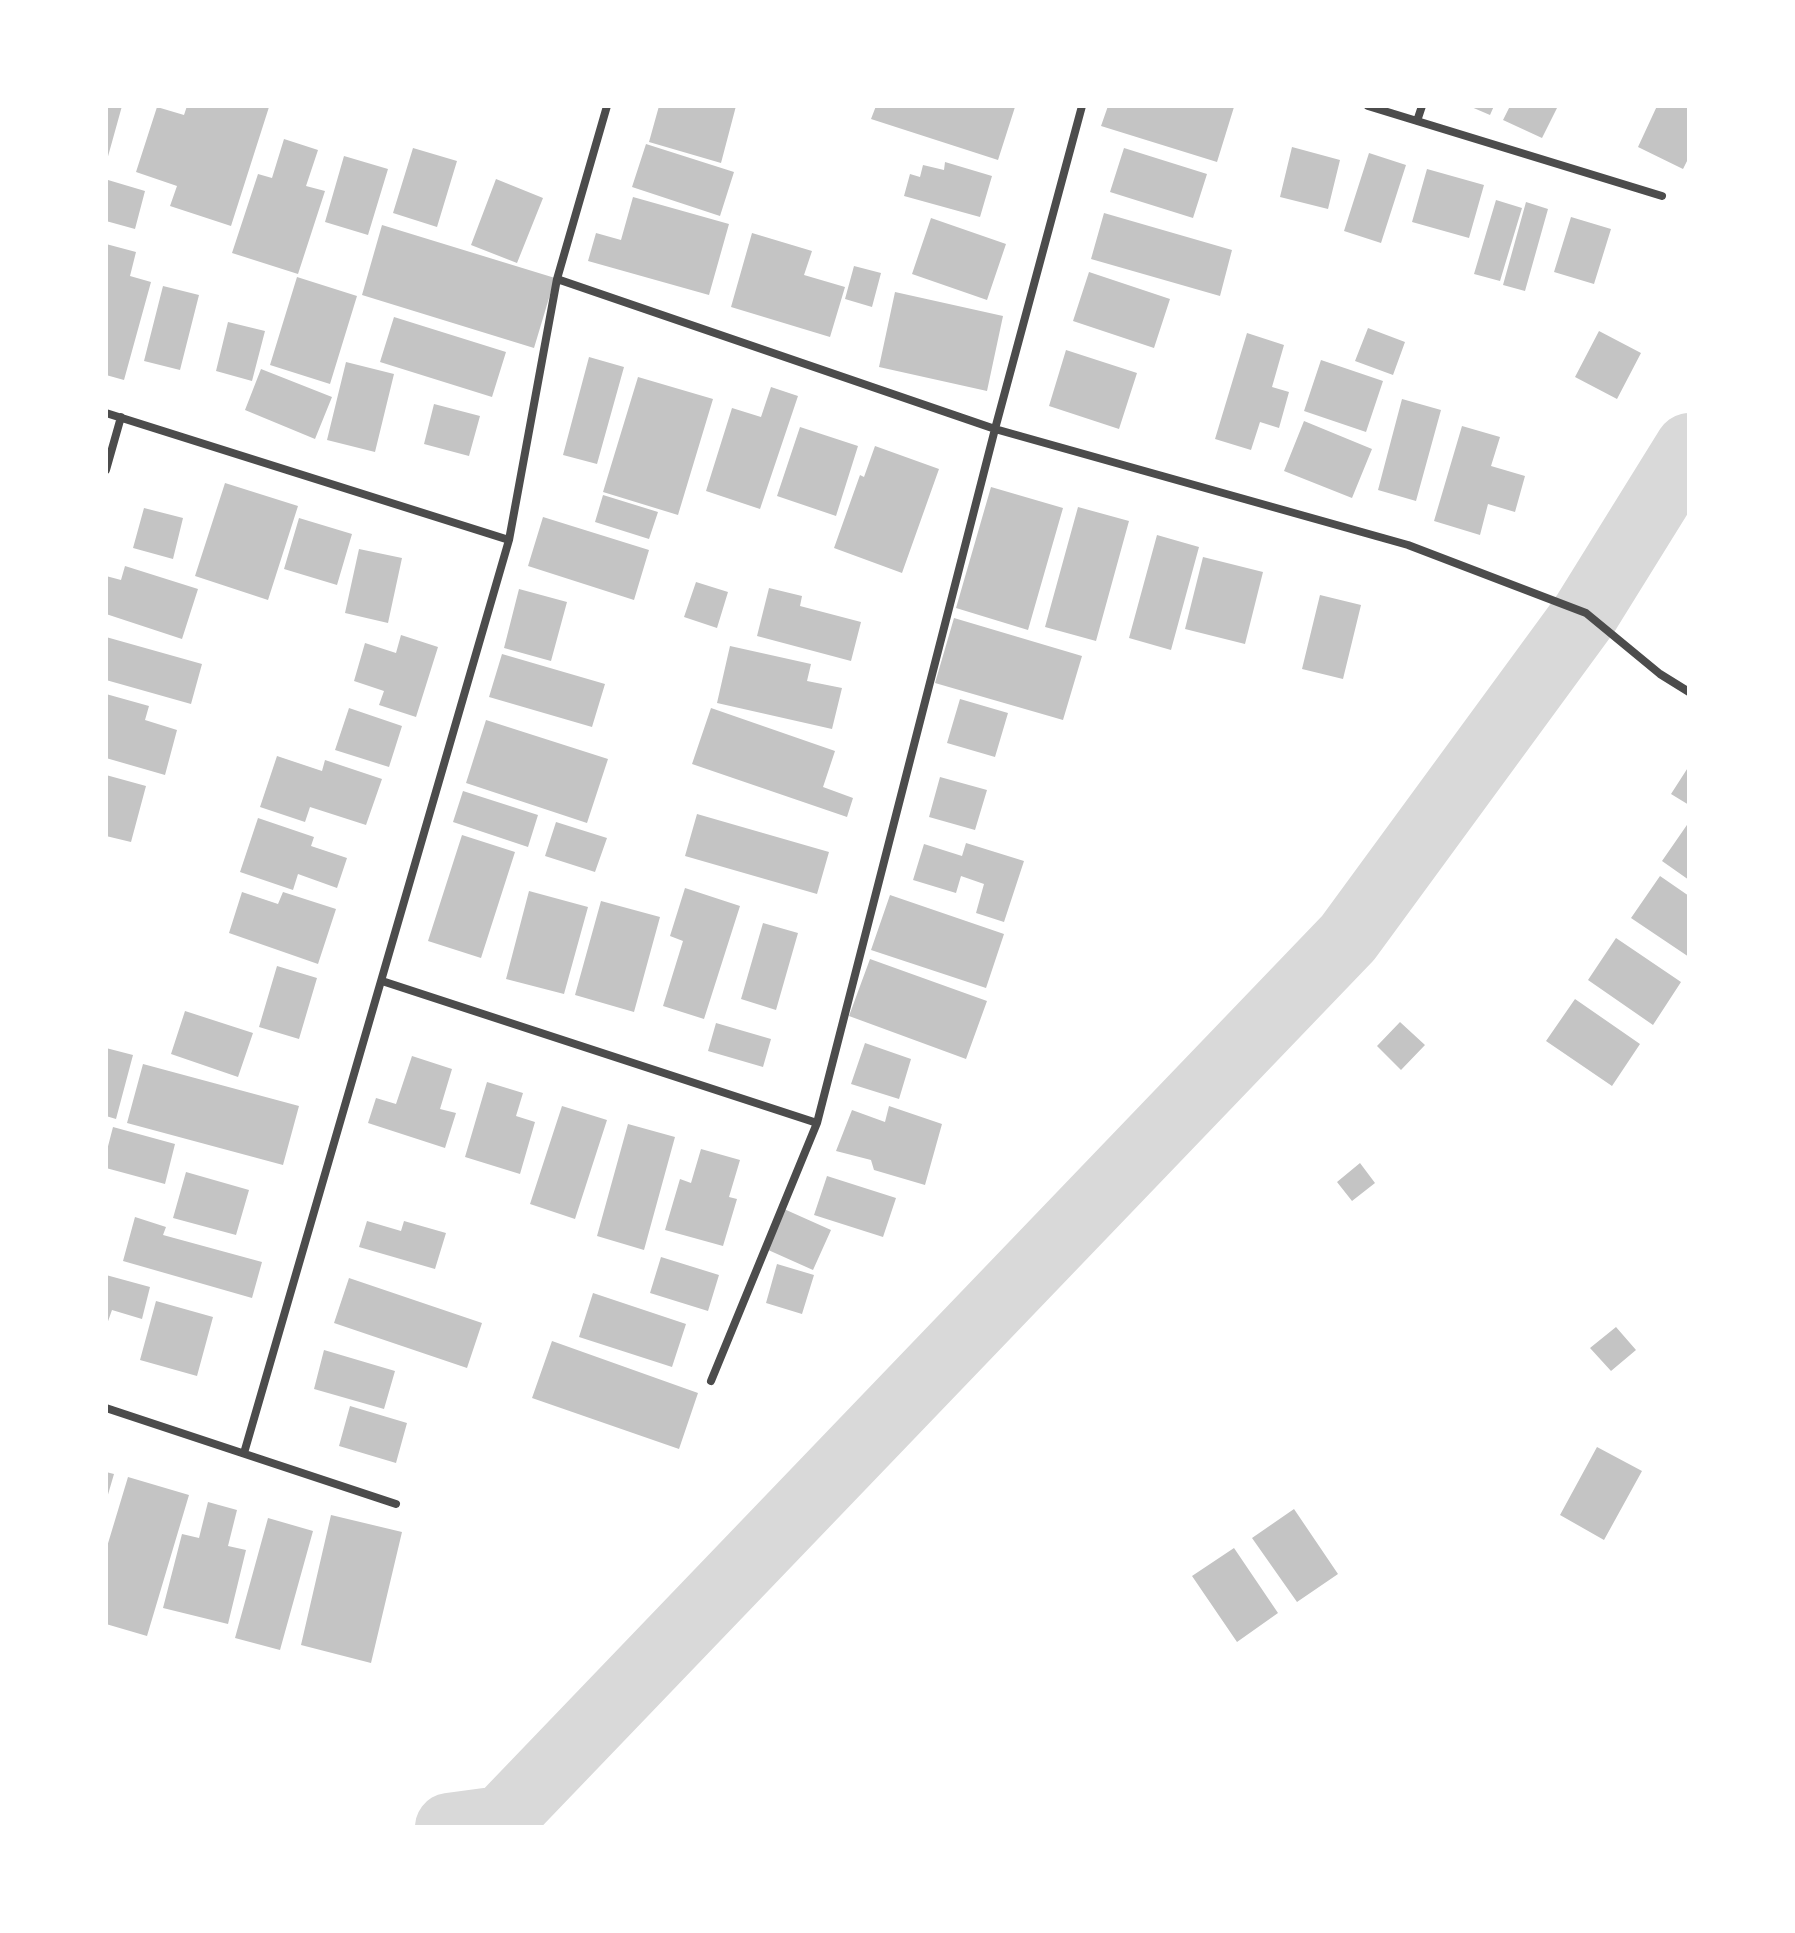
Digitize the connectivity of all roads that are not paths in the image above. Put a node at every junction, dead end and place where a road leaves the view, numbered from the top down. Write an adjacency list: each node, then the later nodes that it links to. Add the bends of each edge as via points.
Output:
1 (607, 106): 7 (street)
2 (1082, 106): 10 (street)
3 (1368, 106): 5 (street)
4 (1422, 106): 5 (street)
5 (1417, 121): 6 (street)
6 (1662, 196)
7 (557, 279): 10 (street); 12 (street)
8 (106, 413): 9 (street)
9 (121, 417): 11 (street); 12 (street)
10 (995, 429): 13 (street, via 1408,545 1586,613); 15 (street)
11 (106, 470)
12 (509, 540): 14 (street)
13 (1689, 692)
14 (382, 981): 15 (street); 18 (street)
15 (817, 1123): 16 (street)
16 (711, 1381)
17 (106, 1408): 18 (street)
18 (244, 1453): 19 (street)
19 (396, 1504)

